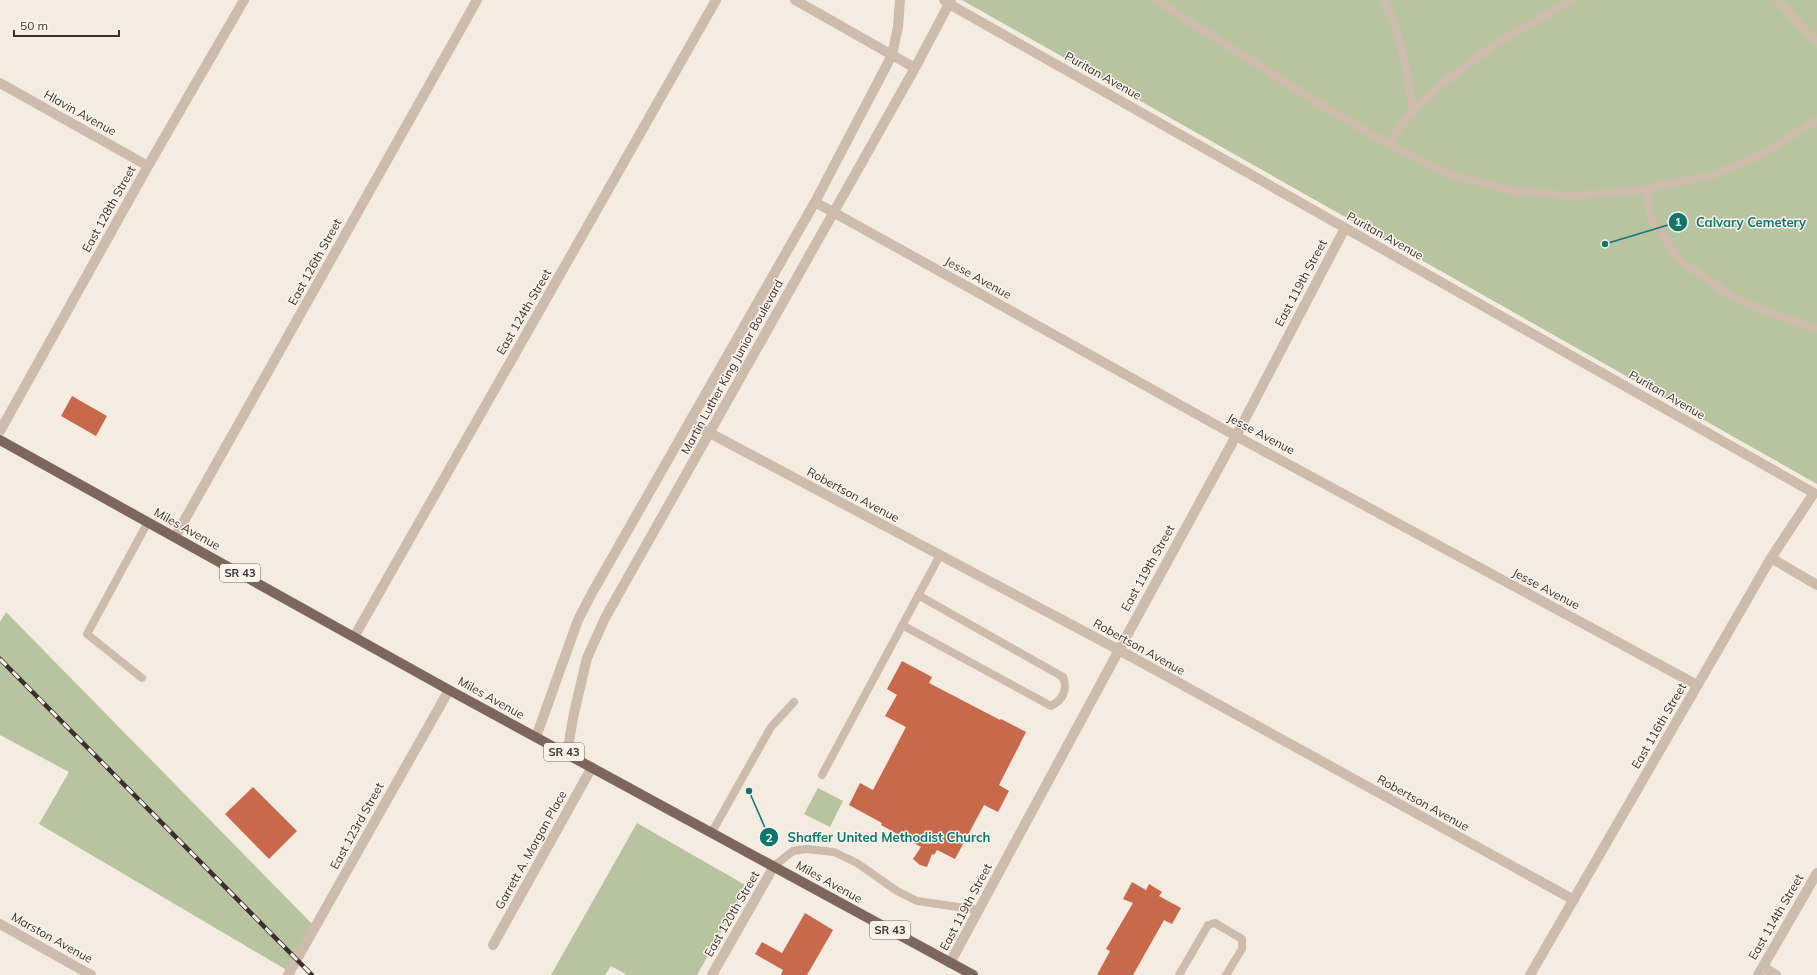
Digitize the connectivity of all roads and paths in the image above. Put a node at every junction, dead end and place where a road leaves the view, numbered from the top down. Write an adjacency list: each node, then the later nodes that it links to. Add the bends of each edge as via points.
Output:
1 (244, 0): 18 (street, East 128th Street)
2 (477, 0): 31 (street, East 126th Street)
3 (716, 0): 37 (street, East 124th Street)
4 (795, 0): 12 (street)
5 (900, 0): 12 (street, Martin Luther King Junior Boulevard)
6 (1156, 0): 17 (lane, via 1318,103)
7 (1384, 0): 15 (lane, via 1390,12 1408,75)
8 (1572, 0): 15 (lane, via 1497,43 1440,85)
9 (1776, 0): 11 (lane)
10 (948, 1): 13 (street, Martin Luther King Junior Boulevard); 22 (street, Puritan Avenue)
11 (1817, 43)
12 (892, 55): 13 (street); 20 (street, Martin Luther King Junior Boulevard)
13 (915, 68): 21 (street, Martin Luther King Junior Boulevard)
14 (0, 83): 18 (street, Hlavin Avenue)
15 (1413, 113): 17 (lane, via 1402,124)
16 (1817, 120): 19 (lane, via 1763,154 1713,175)
17 (1390, 145): 19 (lane, via 1446,173 1512,191 1577,196)
18 (148, 166): 25 (street, East 128th Street)
19 (1646, 190): 23 (lane, via 1650,217 1678,259 1734,298)
20 (815, 202): 21 (street, Jesse Avenue); 24 (street, Martin Luther King Junior Boulevard)
21 (833, 213): 26 (street, Martin Luther King Junior Boulevard); 27 (street, Jesse Avenue)
22 (1345, 228): 27 (street, East 119th Street); 29 (street, Puritan Avenue)
23 (1817, 329)
24 (689, 422): 26 (street, Robertson Avenue); 43 (street, Martin Luther King Junior Boulevard, via 578,620)
25 (0, 431)
26 (710, 434): 32 (street, Robertson Avenue); 44 (street, Martin Luther King Junior Boulevard, via 604,618 587,658)
27 (1236, 436): 38 (street, East 119th Street); 40 (street, Jesse Avenue)
28 (0, 440): 30 (main road, Miles Avenue / SR 43)
29 (1815, 490): 33 (street, East 116th Street)
30 (148, 522): 31 (main road, Miles Avenue / SR 43); 39 (lane, via 87,634)
31 (175, 538): 37 (main road, Miles Avenue / SR 43)
32 (940, 555): 35 (lane); 38 (street, Robertson Avenue)
33 (1772, 558): 34 (street); 40 (street, East 116th Street)
34 (1817, 585)
35 (918, 595): 36 (lane); 36 (lane, via 1063,677 1066,686 1063,696 1051,706)
36 (902, 625): 46 (lane)
37 (354, 637): 41 (main road, Miles Avenue / SR 43)
38 (1119, 650): 50 (street, Robertson Avenue); 51 (street, East 119th Street)
39 (142, 678)
40 (1697, 685): 50 (street, East 116th Street)
41 (449, 690): 43 (main road, Miles Avenue / SR 43); 57 (street, East 123rd Street)
42 (794, 702): 47 (lane, via 771,727)
43 (536, 738): 44 (main road, Miles Avenue / SR 43)
44 (567, 754): 45 (main road, Miles Avenue / SR 43)
45 (592, 767): 47 (main road, Miles Avenue / SR 43); 53 (street, Garrett A. Morgan Place)
46 (822, 775)
47 (712, 832): 48 (main road, Miles Avenue / SR 43)
48 (774, 866): 51 (lane, via 793,851 806,849 834,852 857,863 897,891 917,901); 54 (main road, Miles Avenue / SR 43); 58 (street, East 120th Street)
49 (1817, 873): 55 (street, East 114th Street)
50 (1574, 900): 62 (street, East 116th Street)
51 (979, 910): 54 (street, East 119th Street)
52 (0, 924): 56 (street, Marston Avenue)
53 (493, 945)
54 (950, 963): 59 (main road, Miles Avenue / SR 43)
55 (1760, 971): 63 (street)
56 (91, 975)
57 (288, 975)
58 (712, 975)
59 (973, 975)
60 (1179, 975): 61 (lane, via 1208,925 1215,923 1242,939 1242,948)
61 (1226, 975)
62 (1530, 975)
63 (1776, 975)

